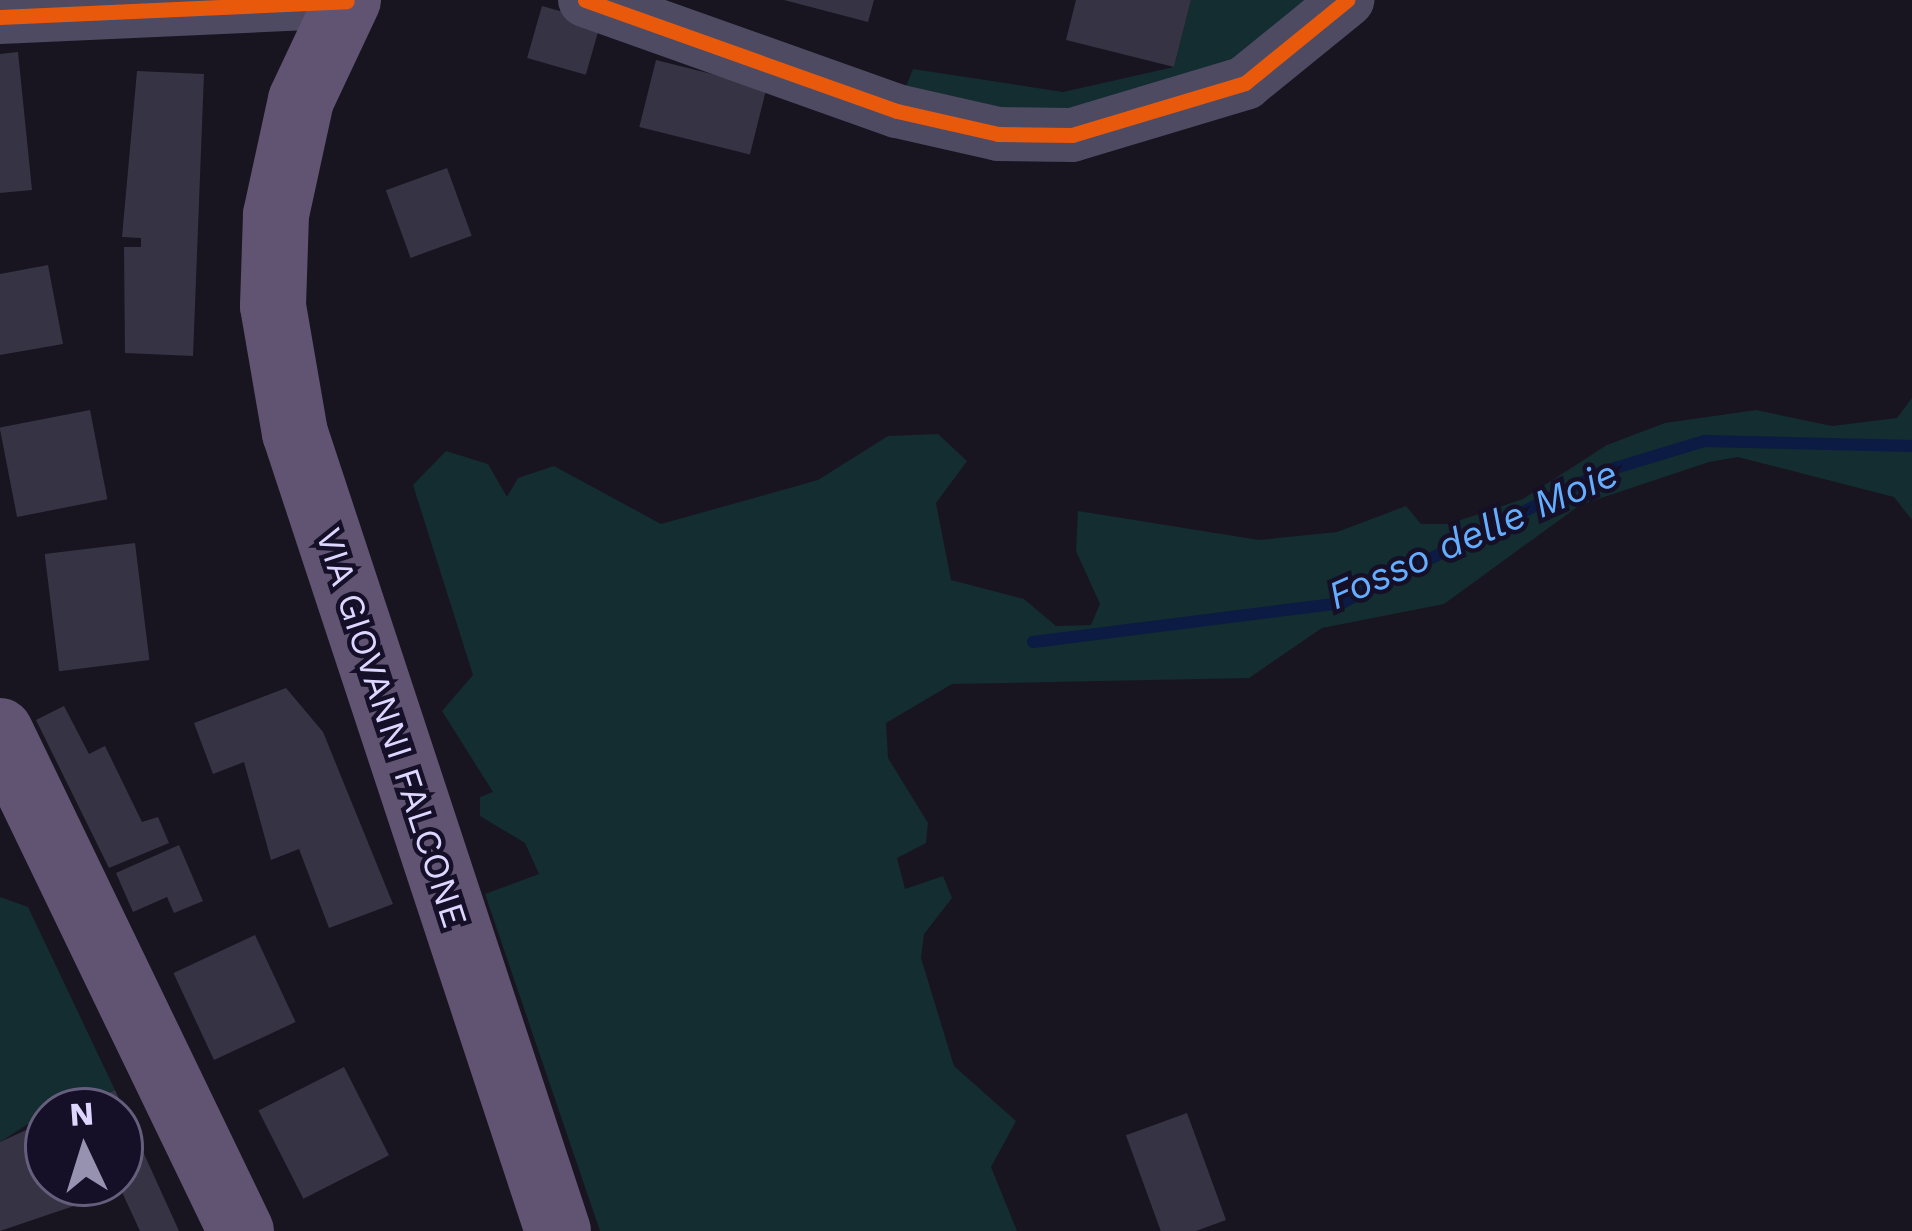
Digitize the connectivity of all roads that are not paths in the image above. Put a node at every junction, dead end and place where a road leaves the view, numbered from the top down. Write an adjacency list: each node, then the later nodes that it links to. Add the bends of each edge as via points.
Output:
1 (347, 0): 5 (street); 8 (main road, VIA GIOVANNI FALCONE, via 301,100 277,215 272,306 295,433)
2 (585, 0): 4 (street)
3 (1347, 0): 4 (street, via 1245,83 1072,134 998,134 898,111)
4 (638, 10)
5 (0, 17)
6 (0, 731): 7 (main road)
7 (242, 1231)
8 (558, 1231)

